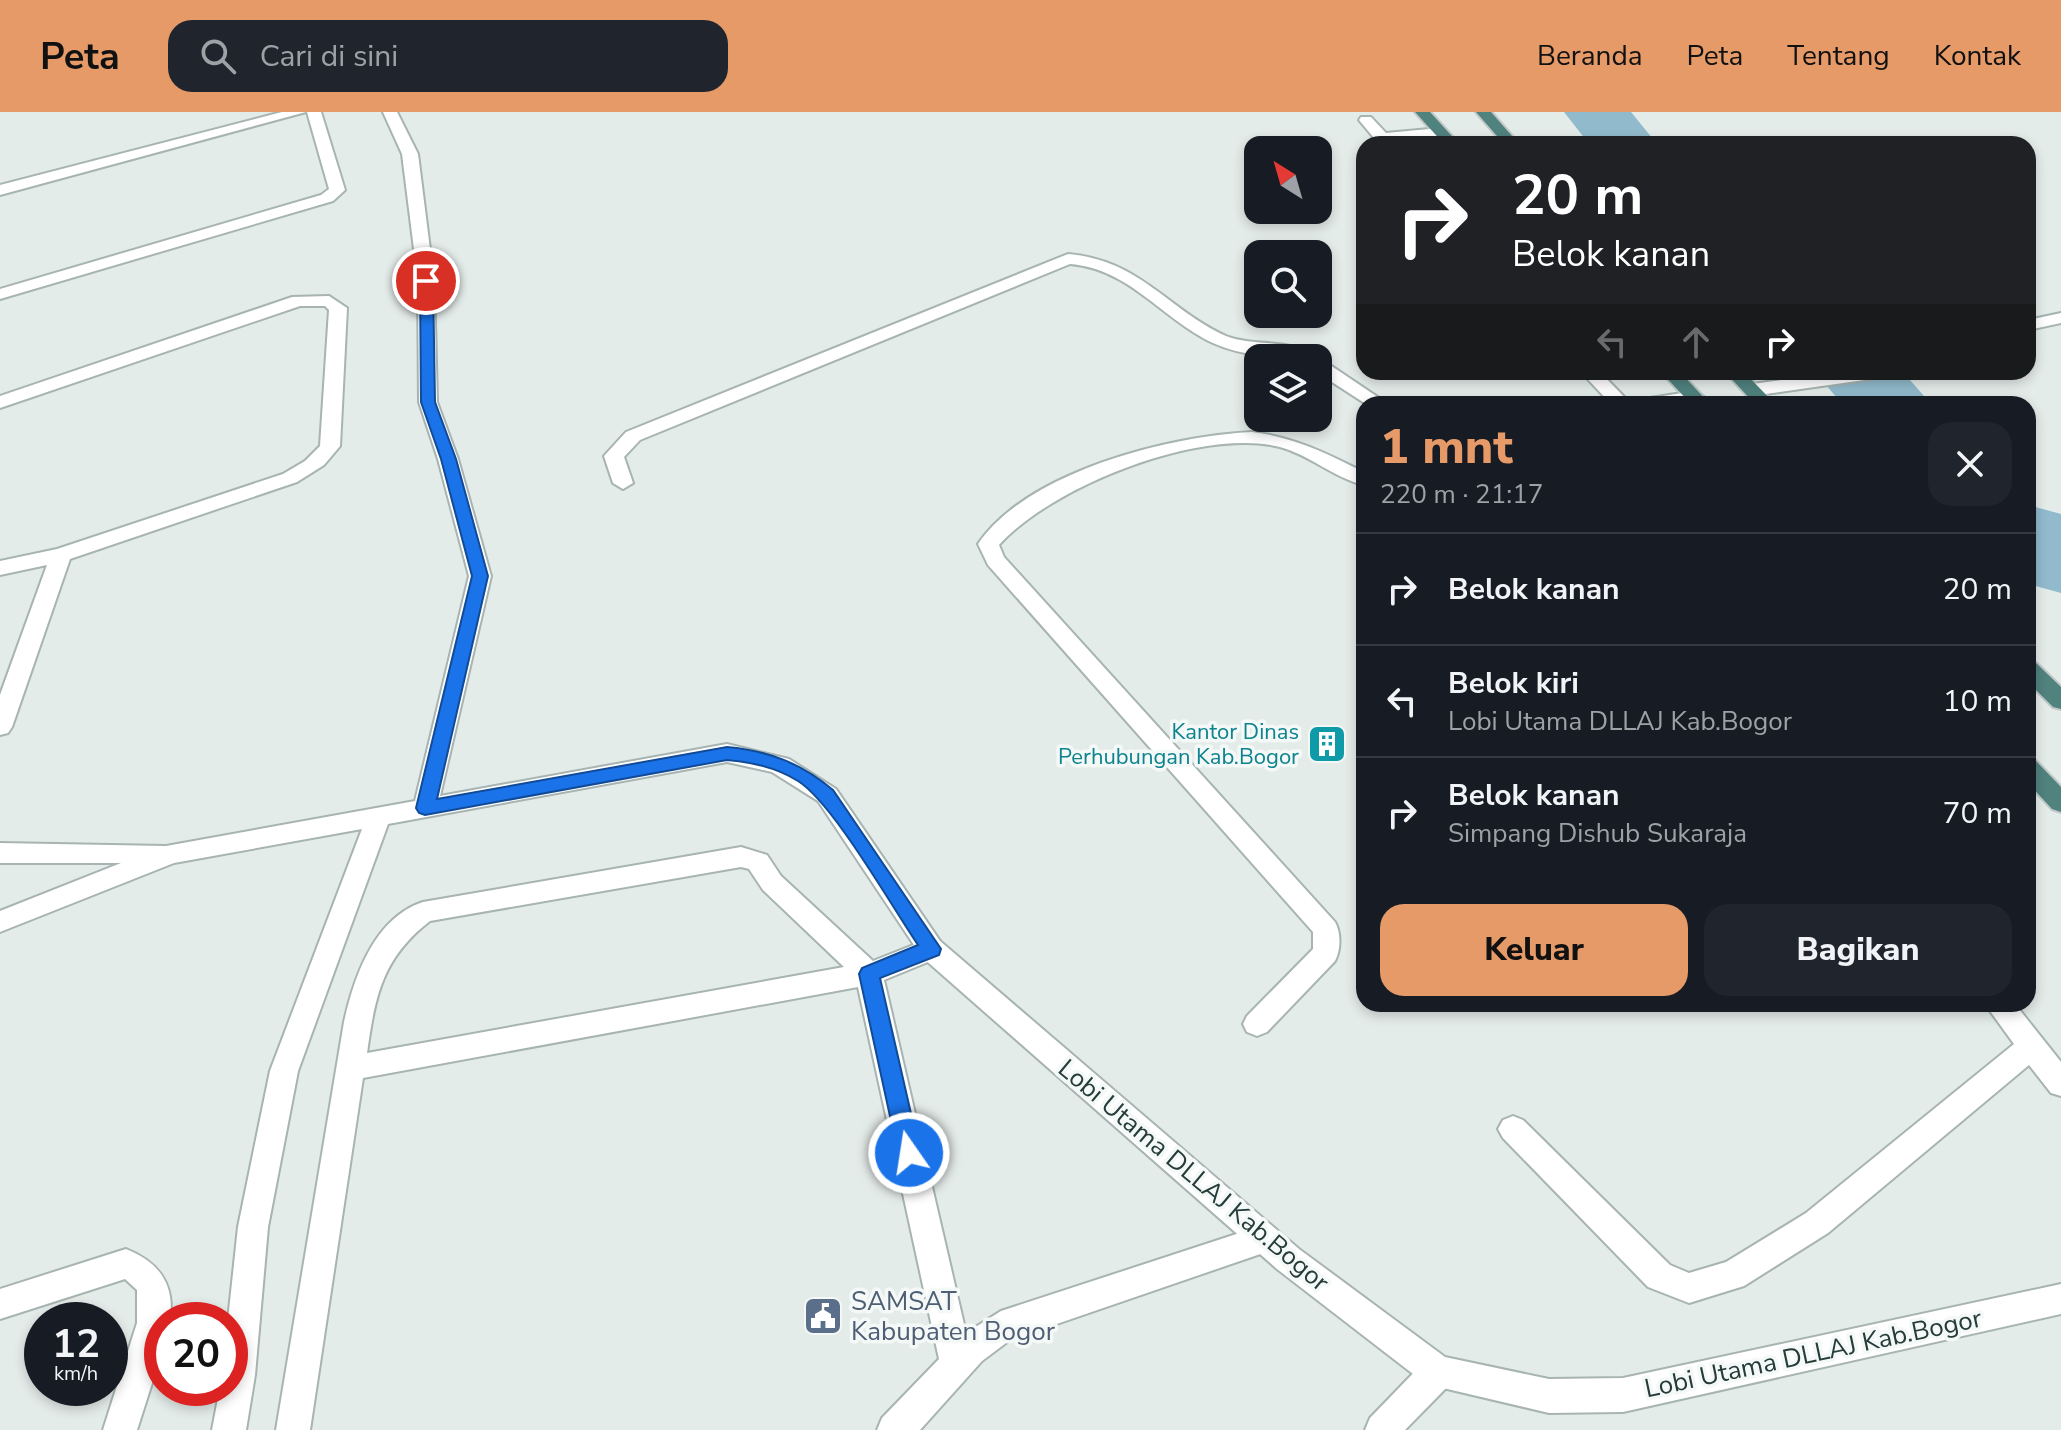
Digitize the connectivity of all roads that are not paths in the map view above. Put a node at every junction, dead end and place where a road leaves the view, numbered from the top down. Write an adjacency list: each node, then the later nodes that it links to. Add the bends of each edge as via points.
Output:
1 (299, 112): 12 (street)
2 (314, 112): 13 (street, via 337,190 327,198)
3 (390, 112): 37 (street, via 410,154 426,281 428,402 480,576)
4 (1422, 112): 7 (highway)
5 (1483, 112): 11 (highway)
6 (1366, 120): 8 (street)
7 (1440, 132): 9 (street); 10 (highway)
8 (1380, 136)
9 (1415, 136)
10 (1444, 136)
11 (1505, 136)
12 (0, 190)
13 (0, 294)
14 (2061, 318): 15 (street)
15 (2036, 323)
16 (1244, 344): 29 (street, via 1217,338 1120,271 1101,262 1068,259 633,436 614,456)
17 (1332, 374): 22 (street)
18 (1598, 380): 23 (street)
19 (1678, 380): 24 (highway)
20 (1742, 380): 25 (highway)
21 (1833, 380): 26 (street)
22 (1366, 396)
23 (1614, 396)
24 (1694, 396)
25 (1758, 396)
26 (1762, 396)
27 (0, 402): 30 (street, via 298,301 329,301 338,308 330,446 318,461 290,478)
28 (1356, 475): 45 (street, via 1280,441 1223,437 1184,444 1069,486 1021,511 988,544 995,560 1326,929 1326,953)
29 (623, 483)
30 (61, 555): 31 (street); 34 (street)
31 (0, 568)
32 (2036, 676): 33 (highway)
33 (2061, 701)
34 (0, 727)
35 (2036, 776): 36 (highway)
36 (2061, 803)
37 (425, 808): 38 (street, Lobi Utama DLLAJ Kab.Bogor); 42 (street, Lobi Utama DLLAJ Kab.Bogor, via 727,753 760,756 796,771 827,795)
38 (379, 816): 40 (street, Lobi Utama DLLAJ Kab.Bogor); 56 (street, via 284,1071 253,1227)
39 (0, 853): 40 (street)
40 (171, 854): 41 (street)
41 (0, 922)
42 (931, 949): 43 (street); 50 (street, Lobi Utama DLLAJ Kab.Bogor)
43 (869, 974): 47 (street); 47 (street, via 772,883 758,862 741,857 423,912 400,927 364,985); 53 (street)
44 (2005, 1012): 46 (street)
45 (1257, 1024)
46 (2032, 1046): 48 (street); 49 (street, via 1817,1223 1733,1275 1689,1288 1659,1276)
47 (350, 1068): 57 (street)
48 (2061, 1084)
49 (1513, 1129)
50 (1264, 1239): 53 (street, via 1001,1327); 54 (street, Lobi Utama DLLAJ Kab.Bogor)
51 (2061, 1299): 54 (street, Lobi Utama DLLAJ Kab.Bogor, via 1623,1395 1549,1396)
52 (0, 1304): 55 (street, via 126,1264 139,1269 150,1281 156,1311)
53 (956, 1361): 58 (street)
54 (1438, 1372): 59 (street)
55 (120, 1430)
56 (229, 1430)
57 (293, 1430)
58 (894, 1430)
59 (1382, 1430)

